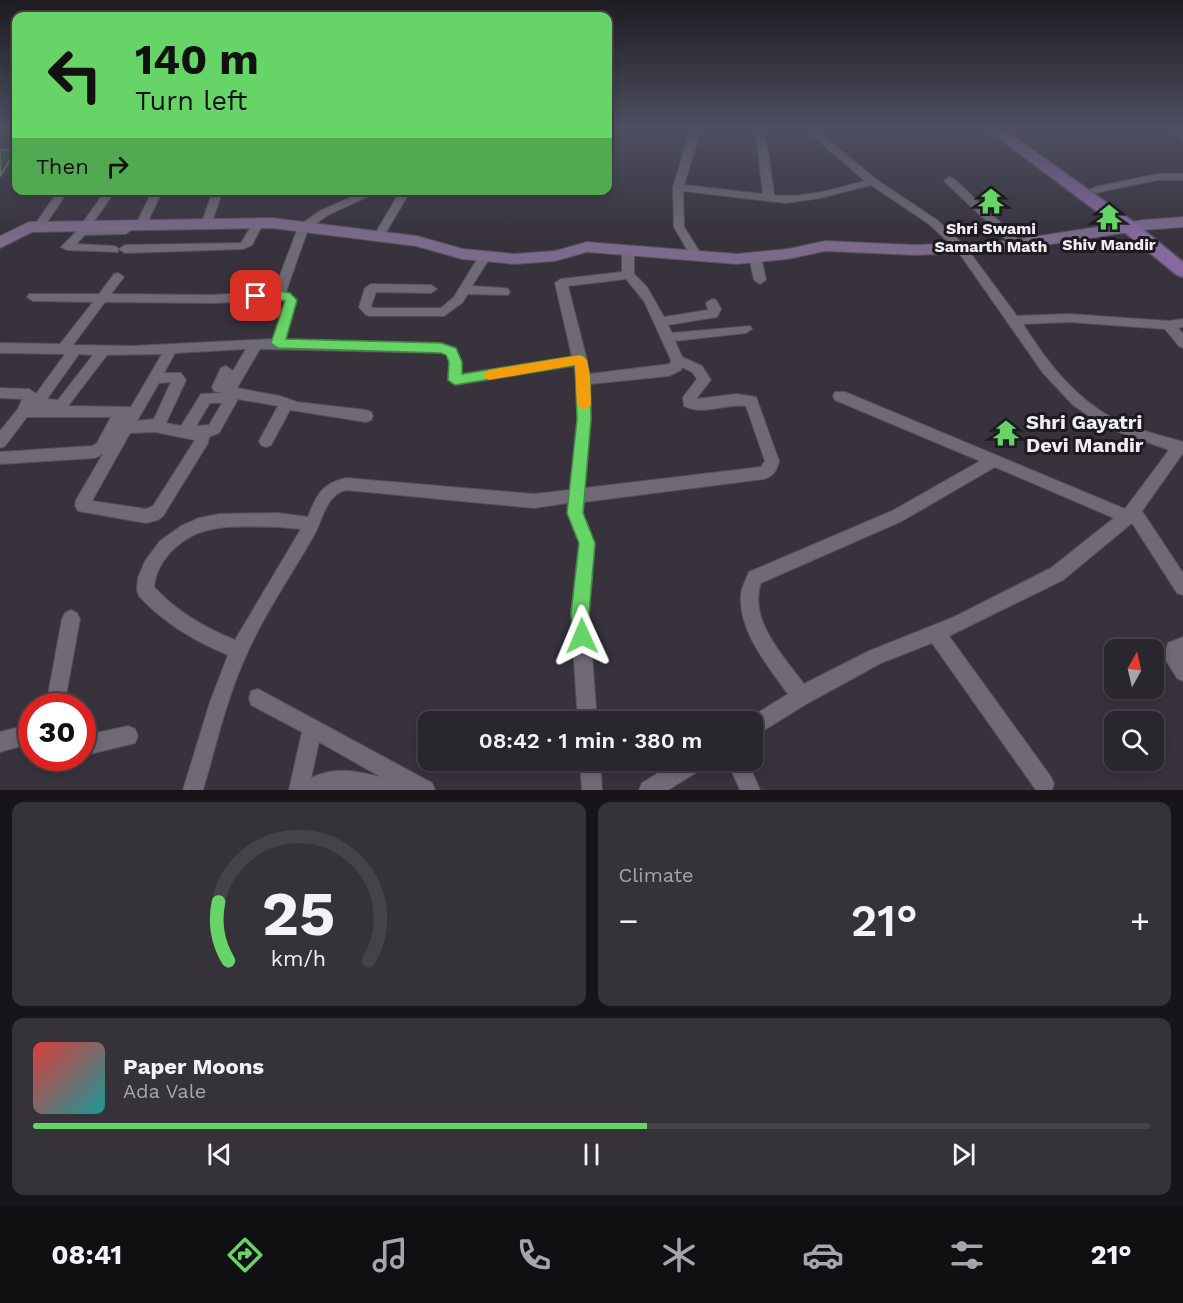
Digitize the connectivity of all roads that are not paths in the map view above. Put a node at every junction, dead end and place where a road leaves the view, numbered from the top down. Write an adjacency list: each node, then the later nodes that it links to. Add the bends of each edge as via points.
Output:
1 (685, 166): 9 (street)
2 (765, 166): 17 (street)
3 (851, 166): 8 (street)
4 (1048, 166): 24 (main road)
5 (1060, 166): 10 (main road)
6 (1183, 177): 10 (street, via 1157,177)
7 (949, 180): 28 (street)
8 (873, 182): 17 (street, via 800,199); 29 (street, via 933,222)
9 (678, 187): 17 (street); 32 (street, via 679,227)
10 (1095, 190): 24 (main road)
11 (61, 195): 23 (street)
12 (107, 195): 21 (street)
13 (155, 195): 22 (street)
14 (216, 195): 18 (street)
15 (365, 195): 25 (street)
16 (403, 195): 26 (street)
17 (769, 199)
18 (207, 222): 19 (street); 22 (street)
19 (259, 222): 22 (street, via 243,246 67,248 82,232 126,231); 25 (street)
20 (1183, 222): 24 (street)
21 (86, 225): 22 (street); 23 (street)
22 (137, 225)
23 (39, 226): 27 (street, via 29,227)
24 (1136, 226): 28 (street); 34 (main road); 35 (main road)
25 (303, 227): 26 (street); 42 (street)
26 (378, 237): 31 (street)
27 (0, 243)
28 (1017, 244): 29 (street)
29 (961, 248): 33 (street, via 825,246); 46 (street)
30 (628, 252): 31 (street, via 587,247 555,256); 32 (street); 36 (street)
31 (485, 256): 40 (street)
32 (697, 257): 33 (street)
33 (755, 257): 38 (street)
34 (1183, 257)
35 (1183, 271)
36 (628, 275): 47 (street, via 645,293); 58 (street, via 561,283)
37 (118, 277): 44 (street)
38 (760, 280)
39 (431, 289): 40 (street, via 371,288 365,307 370,312 444,312)
40 (464, 290): 41 (street)
41 (504, 292)
42 (279, 295): 44 (street); 52 (street, via 291,300)
43 (33, 297): 44 (street)
44 (103, 298): 56 (street)
45 (712, 303): 47 (street, via 713,314)
46 (1014, 320): 48 (street, via 1069,318); 74 (street, via 1060,386 1091,412 1132,432)
47 (658, 322): 50 (street)
48 (1176, 324): 53 (street)
49 (746, 329): 50 (street)
50 (666, 338): 59 (street)
51 (257, 343): 52 (street); 55 (street); 64 (street)
52 (278, 343): 58 (street, via 441,348 452,351 455,380)
53 (1183, 343)
54 (0, 348): 56 (street)
55 (172, 348): 57 (street); 61 (street)
56 (69, 350): 57 (street); 57 (street, via 37,402 62,404)
57 (103, 351)
58 (580, 360): 62 (street)
59 (677, 360): 62 (street, via 676,367 669,371); 77 (street, via 702,374 704,380 690,397 689,402 694,405 751,401 772,461 770,468 764,473)
60 (226, 371): 64 (street, via 219,387)
61 (155, 378): 68 (street); 70 (street, via 179,380)
62 (584, 380): 77 (street)
63 (0, 393): 67 (street, via 29,394)
64 (232, 394): 66 (street)
65 (840, 396): 76 (street)
66 (286, 404): 69 (street); 72 (street)
67 (22, 412): 68 (street); 73 (street)
68 (128, 412): 71 (street); 75 (street, via 95,452)
69 (366, 416)
70 (155, 426): 71 (street); 71 (street, via 203,439 158,511 146,516 83,506)
71 (126, 427)
72 (266, 441)
73 (0, 442)
74 (1182, 446): 78 (street)
75 (0, 458)
76 (993, 461): 78 (street); 87 (street, via 897,516 754,578 749,588 751,616)
77 (577, 497): 79 (street, via 534,501 334,485); 89 (street, via 575,513 587,543 580,614)
78 (1130, 514): 80 (street); 82 (street, via 1057,574)
79 (312, 525): 84 (street); 84 (street, via 292,519 211,522 183,531 152,562 145,577 145,590 156,603 215,642)
80 (1183, 587)
81 (71, 619): 86 (street)
82 (935, 632): 87 (street, via 874,657); 99 (street)
83 (1183, 646): 85 (street, via 1174,649 1173,657)
84 (239, 650): 100 (street, via 220,698)
85 (1183, 672)
86 (57, 693)
87 (801, 696): 90 (street)
88 (258, 698): 91 (street)
89 (587, 711)
90 (763, 721)
91 (312, 728): 101 (street); 104 (street)
92 (128, 736): 95 (street)
93 (18, 737): 94 (street)
94 (0, 742)
95 (96, 743)
96 (591, 771): 105 (street)
97 (680, 771): 106 (street)
98 (742, 771): 107 (street)
99 (1044, 784)
100 (193, 790)
101 (299, 790)
102 (311, 790): 103 (street, via 321,783 352,780)
103 (398, 790)
104 (425, 790)
105 (592, 790)
106 (649, 790)
107 (750, 790)

